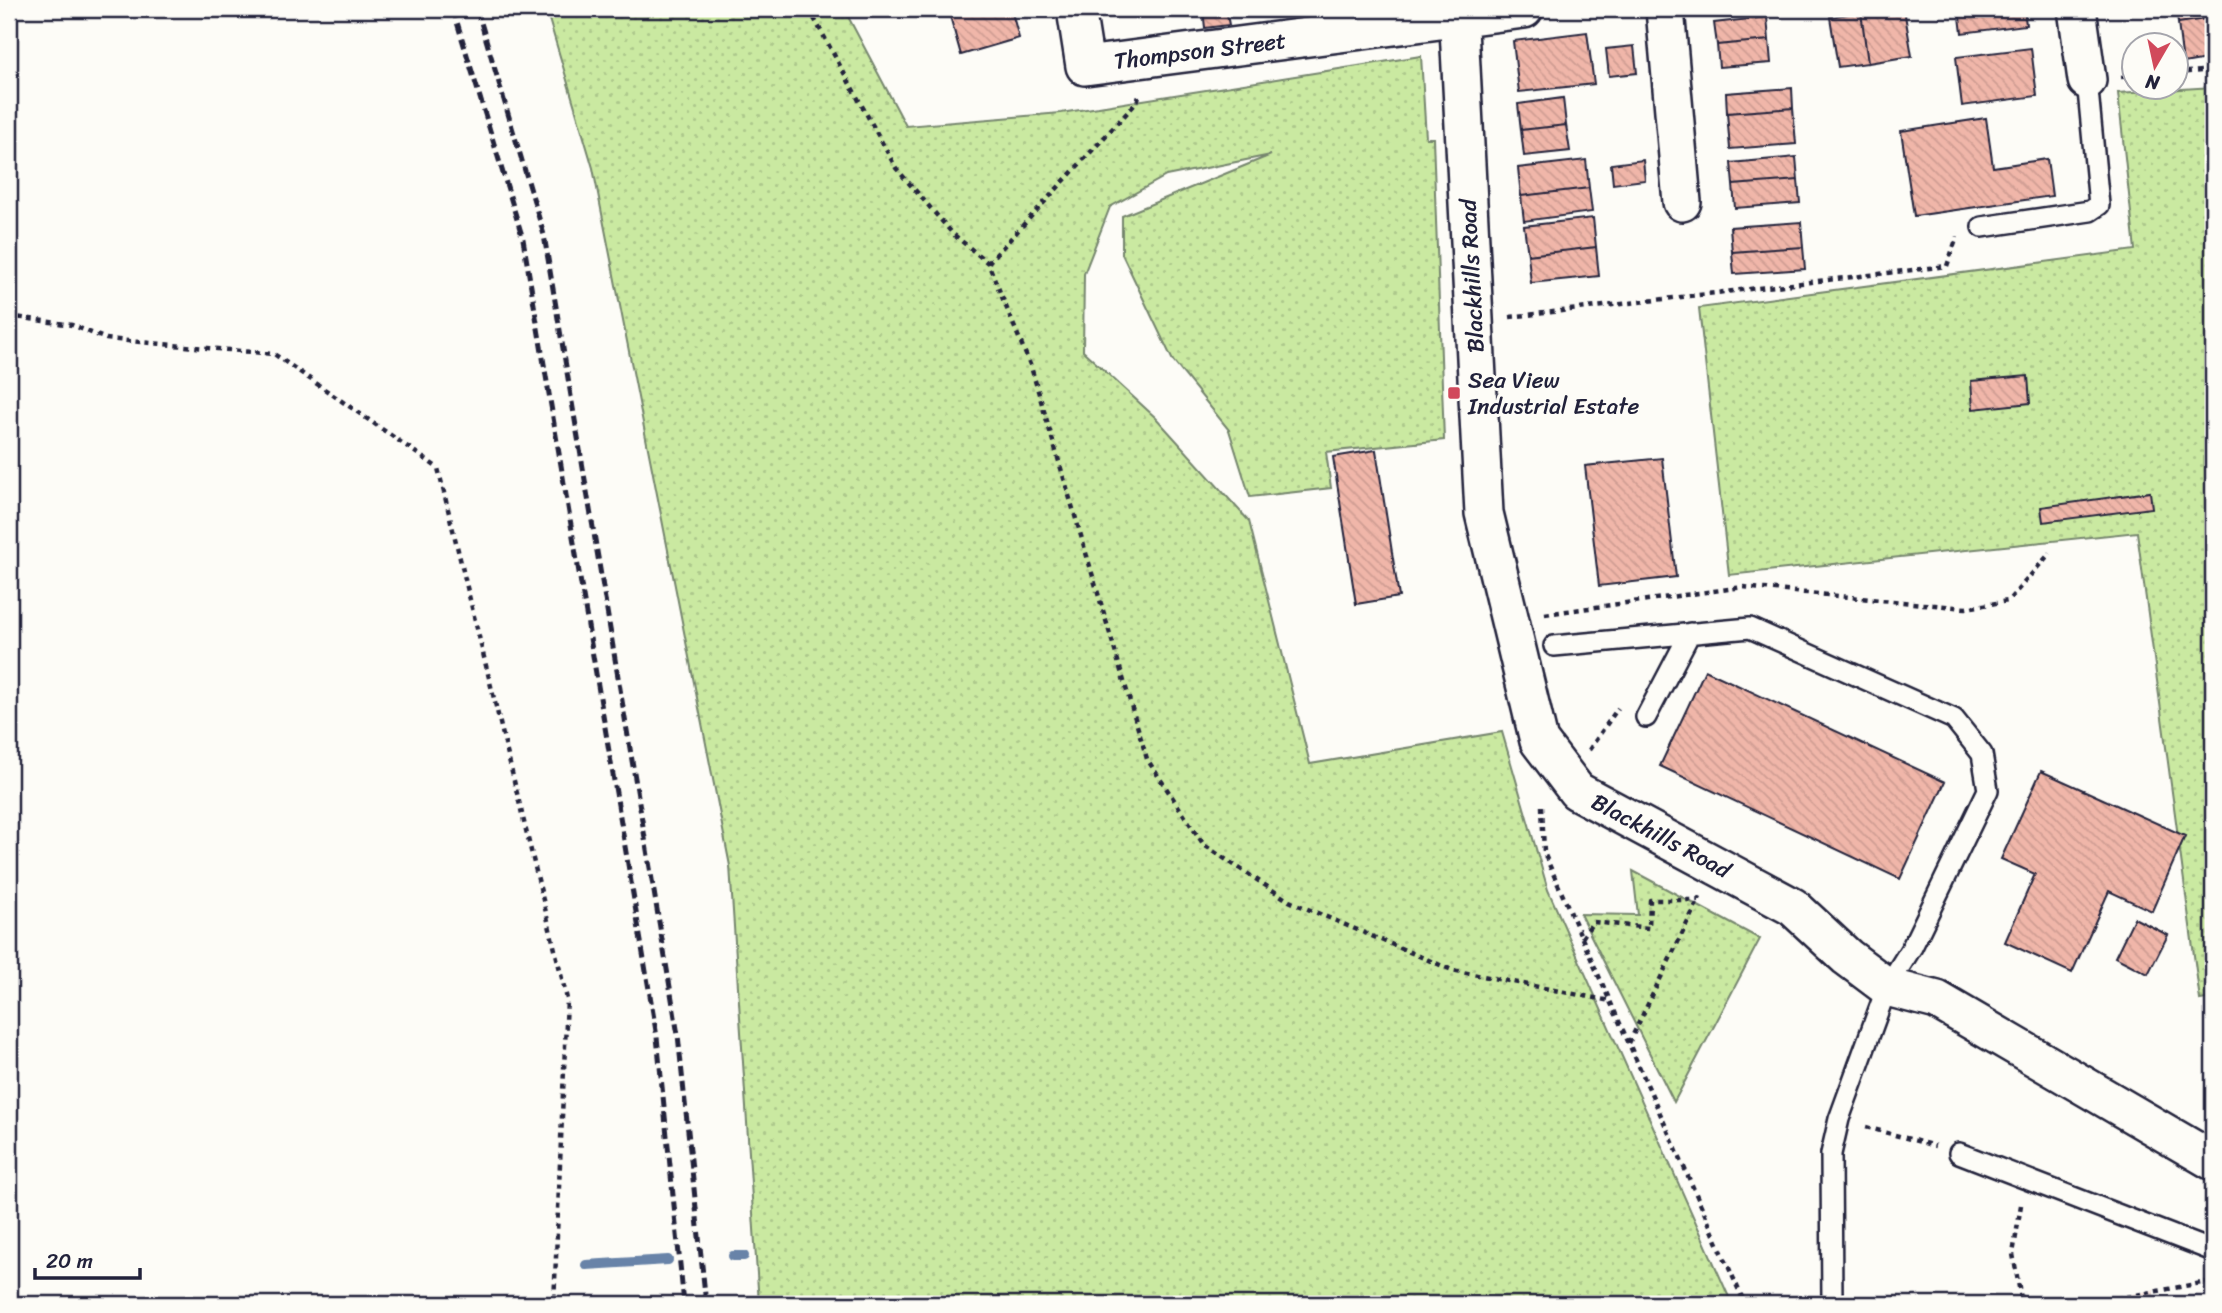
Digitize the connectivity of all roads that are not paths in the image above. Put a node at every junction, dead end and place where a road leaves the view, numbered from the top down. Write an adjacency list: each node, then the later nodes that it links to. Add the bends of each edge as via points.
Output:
1 (1076, 9): 6 (street, Thompson Street, via 1084,66 1148,58)
2 (1524, 9): 5 (street, Thompson Street)
3 (1665, 9): 8 (street)
4 (2077, 9): 7 (street)
5 (1459, 13): 6 (street, Thompson Street); 13 (street, Blackhills Road, via 1484,513 1539,741 1577,790 1793,907)
6 (1297, 24)
7 (2087, 80): 9 (lane, via 2099,205 2090,211)
8 (1682, 202)
9 (1982, 227)
10 (1690, 633): 11 (lane); 12 (lane); 13 (lane, via 1750,628 1954,719 1982,754 1987,790 1912,947)
11 (1554, 646)
12 (1646, 717)
13 (1887, 987): 15 (street, Blackhills Road, via 1937,1000); 17 (lane, via 1839,1119 1831,1154)
14 (1959, 1153): 16 (lane)
15 (2213, 1161)
16 (2213, 1251)
17 (1832, 1304)

